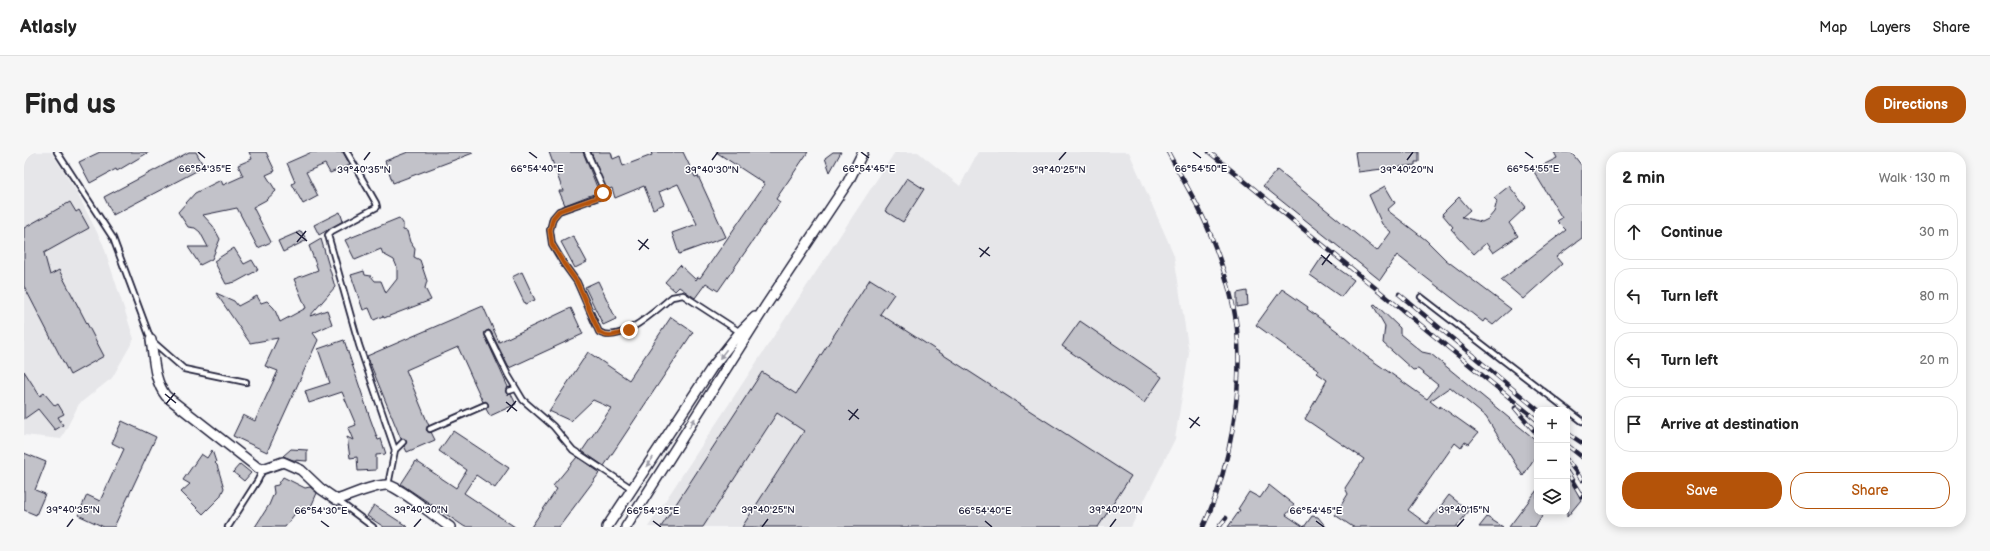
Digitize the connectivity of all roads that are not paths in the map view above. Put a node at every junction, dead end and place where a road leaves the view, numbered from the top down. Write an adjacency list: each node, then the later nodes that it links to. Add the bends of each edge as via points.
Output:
1 (57, 152): 9 (lane, via 113,238)
2 (347, 152): 17 (lane, via 376,207 328,235 359,345)
3 (588, 152): 7 (lane, via 603,193 599,197 559,211 553,218 550,230 552,244 577,282 599,332 610,336 629,330 672,297 683,295)
4 (863, 152): 6 (street, via 848,182)
5 (1422, 297): 14 (lane)
6 (767, 304): 7 (street); 26 (street, one-way to 6)
7 (740, 332): 20 (street, one-way to 20, via 713,366)
8 (488, 334): 11 (lane)
9 (151, 340): 10 (lane, via 184,369); 18 (street, via 156,377 166,396 253,465)
10 (246, 382)
11 (515, 389): 12 (lane); 20 (lane, via 553,426 573,450)
12 (510, 391)
13 (484, 405): 15 (lane)
14 (1582, 421)
15 (430, 429)
16 (403, 442): 17 (lane)
17 (396, 450): 19 (lane)
18 (263, 469): 21 (street, via 283,462 301,470); 22 (lane)
19 (388, 485): 21 (street); 24 (street)
20 (631, 488): 25 (street)
21 (337, 500): 23 (lane)
22 (228, 527)
23 (373, 527)
24 (450, 527)
25 (607, 527)
26 (626, 527)

